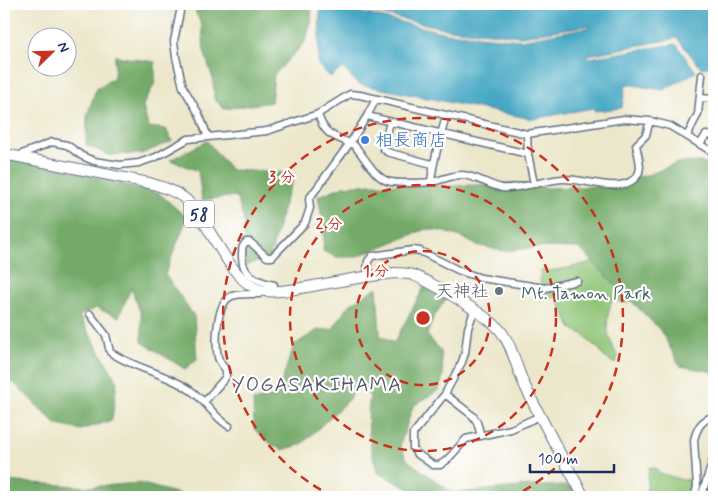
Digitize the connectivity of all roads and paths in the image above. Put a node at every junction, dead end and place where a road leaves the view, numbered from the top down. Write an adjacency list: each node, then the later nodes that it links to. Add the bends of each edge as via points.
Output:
1 (180, 12): 15 (street, via 174,41 176,57 184,87)
2 (702, 76): 3 (street)
3 (700, 98): 5 (street); 13 (street, via 698,114)
4 (376, 99): 6 (street, via 350,94); 7 (street); 8 (street)
5 (714, 99)
6 (318, 114): 15 (street, via 267,131); 16 (street, via 322,126 334,137)
7 (446, 115): 11 (street); 12 (street)
8 (367, 116): 10 (street); 16 (street)
9 (650, 121): 12 (street, via 624,119); 13 (street, via 670,126); 24 (street, via 646,135 636,146 640,170 632,182 610,186 563,179)
10 (390, 122): 11 (street); 22 (street, via 383,148 387,152)
11 (442, 134): 20 (street); 22 (street)
12 (527, 134): 20 (street)
13 (687, 136): 17 (street)
14 (714, 136): 17 (street, via 706,135)
15 (208, 137): 21 (street, via 188,139 156,157 130,164 94,161 67,146 52,142)
16 (350, 143): 23 (street, via 385,180); 28 (street, via 309,199 305,223 272,257 266,257 253,243 243,244 246,272 252,278 274,285)
17 (700, 144): 18 (street)
18 (714, 153)
19 (4, 154): 21 (main road, 58)
20 (528, 154): 24 (street)
21 (20, 157): 27 (main road, 58, via 149,183 176,193 201,216 238,275 249,286)
22 (432, 164): 23 (street)
23 (431, 182): 24 (street, via 463,175 503,188)
24 (534, 184)
25 (367, 276): 26 (street, via 368,261 372,256 413,250 481,278 546,288); 28 (main road, 58); 29 (main road, 58, via 394,272 407,274)
26 (577, 281)
27 (263, 291): 28 (main road, 58); 32 (street, via 232,296 225,301 217,323 217,340 218,359 226,370 226,377)
28 (274, 292)
29 (474, 311): 31 (street, via 462,362); 33 (main road, 58, via 503,335)
30 (90, 314): 32 (street, via 106,334 110,352 189,389)
31 (445, 394): 36 (street, via 473,416); 36 (street, via 413,434 412,448 416,453 434,465 440,465 466,439)
32 (204, 401): 35 (street, via 220,422)
33 (540, 416): 36 (street, via 511,429); 38 (main road, 58)
34 (714, 416): 39 (street, via 699,425 696,433 697,487)
35 (229, 426)
36 (481, 436)
37 (714, 457): 40 (street)
38 (584, 497)
39 (694, 497)
40 (701, 497)

